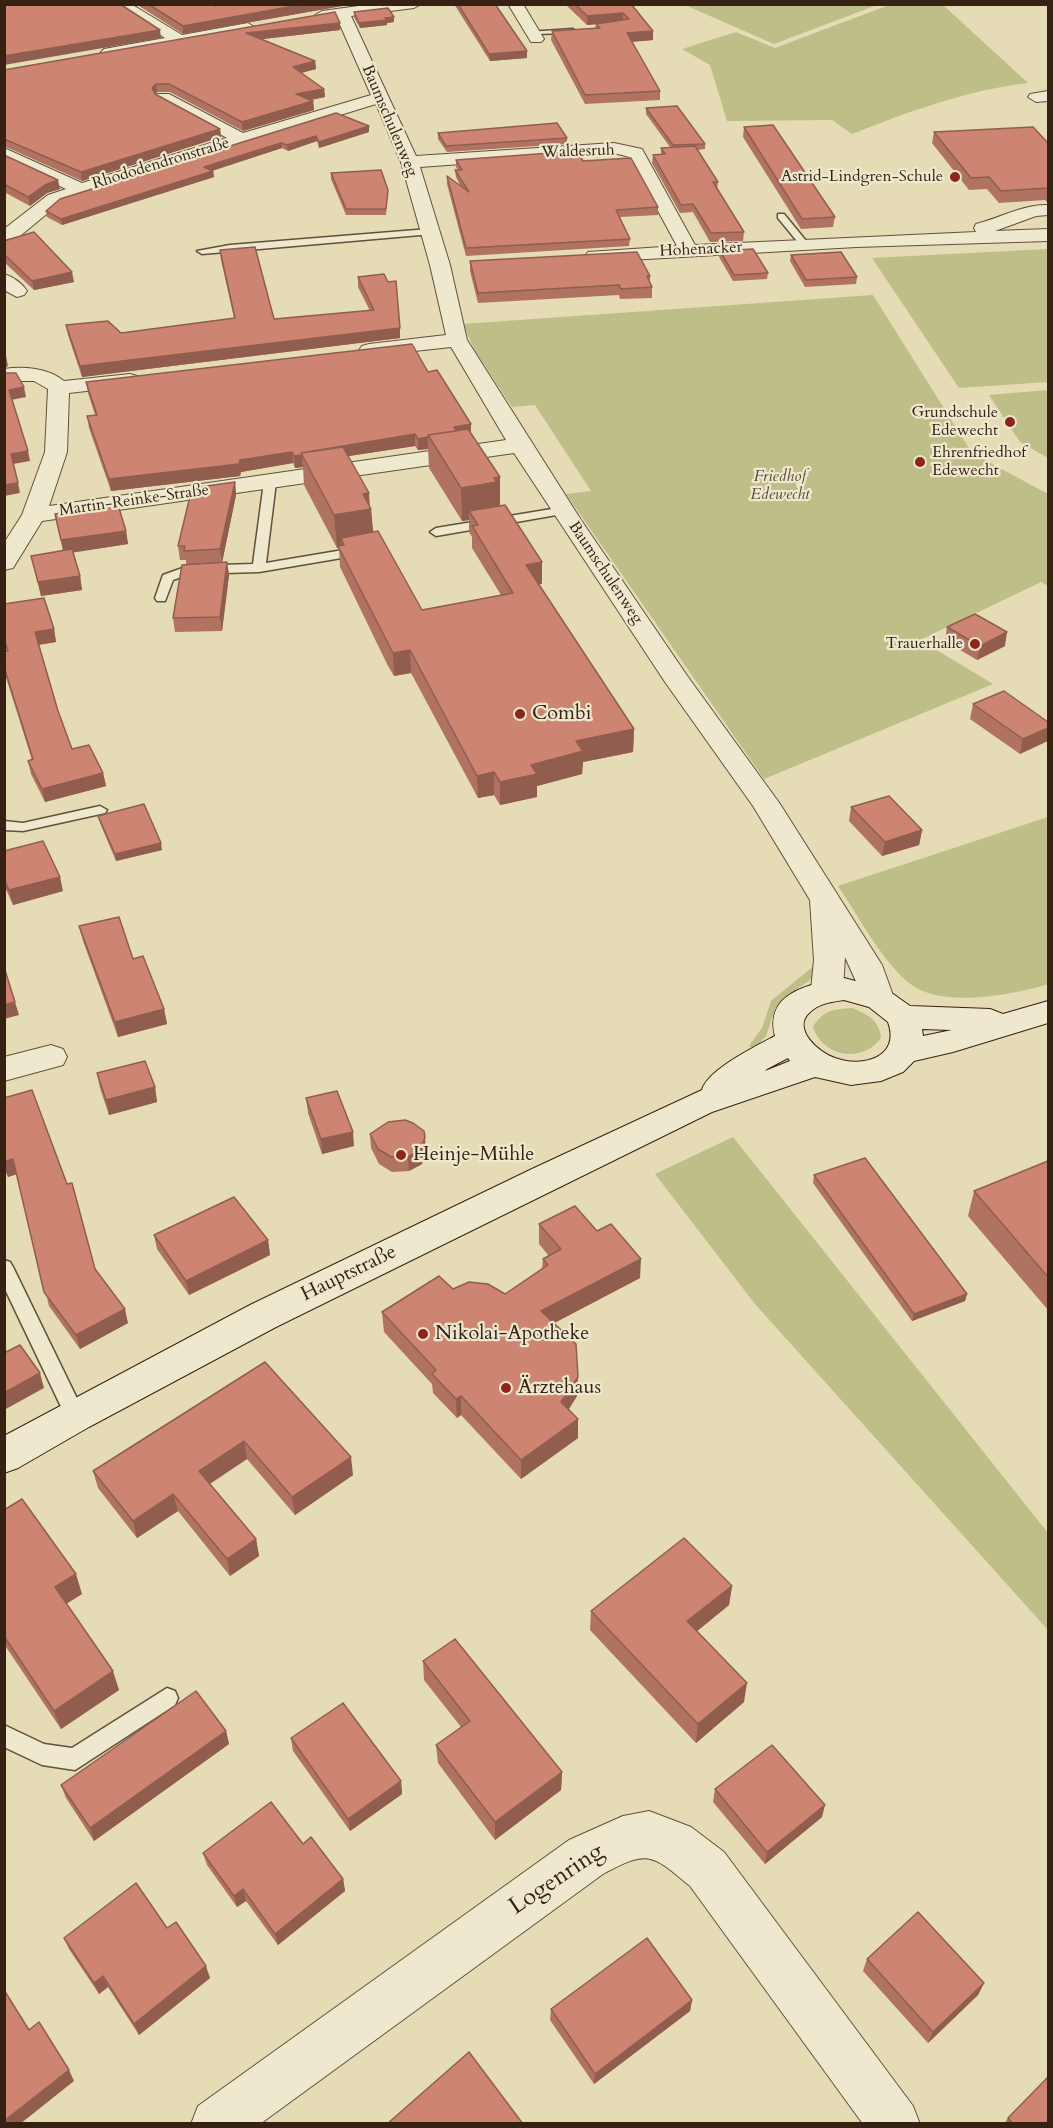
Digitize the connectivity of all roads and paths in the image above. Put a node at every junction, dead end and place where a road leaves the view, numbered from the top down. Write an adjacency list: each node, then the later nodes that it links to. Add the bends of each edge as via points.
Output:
1 (120, 4): 9 (street)
2 (414, 4): 4 (street)
3 (515, 4): 8 (street)
4 (342, 12): 5 (street); 12 (street, Baumschulenweg)
5 (307, 18)
6 (260, 26): 9 (street)
7 (582, 30): 8 (lane)
8 (534, 35)
9 (178, 39): 10 (street)
10 (97, 54)
11 (163, 97): 13 (street, Rhododendronstraße)
12 (381, 99): 13 (street, Rhododendronstraße, via 366,100); 15 (street, Baumschulenweg)
13 (241, 139): 16 (street, Rhododendronstraße)
14 (4, 153): 16 (street, Rhododendronstraße)
15 (410, 162): 19 (street, Baumschulenweg); 25 (street, Waldesruh, via 614,148 636,153)
16 (81, 189): 21 (street, Rhododendronstraße, via 54,199)
17 (1048, 210): 22 (street, Hohenacker, via 1035,209)
18 (781, 216): 23 (lane)
19 (429, 232): 24 (lane); 28 (street, Baumschulenweg)
20 (1048, 235): 22 (street, Hohenacker)
21 (4, 236)
22 (962, 237): 23 (street, Hohenacker)
23 (804, 244): 25 (street, Hohenacker)
24 (202, 251)
25 (689, 251): 26 (street, Hohenacker)
26 (571, 257)
27 (464, 264): 28 (street)
28 (440, 265): 29 (street, Baumschulenweg)
29 (457, 340): 30 (street); 34 (street, Baumschulenweg)
30 (351, 353)
31 (4, 375): 33 (street, via 39,376 53,381)
32 (152, 377): 33 (street)
33 (58, 388): 37 (street, Martin-Reinke-Straße, via 56,452)
34 (520, 445): 35 (street, Martin-Reinke-Straße); 36 (street, Baumschulenweg)
35 (270, 482): 37 (street, Martin-Reinke-Straße); 41 (lane)
36 (564, 512): 38 (lane); 45 (street, Baumschulenweg, via 766,804)
37 (34, 515): 40 (street, Martin-Reinke-Straße)
38 (436, 532)
39 (376, 548): 41 (lane)
40 (4, 563)
41 (259, 568): 42 (lane, via 178,572 167,578)
42 (161, 598)
43 (100, 810): 44 (lane, via 23,827)
44 (4, 825)
45 (823, 894): 46 (street, Baumschulenweg, via 830,960); 47 (street, Baumschulenweg)
46 (827, 990): 47 (street, via 862,992); 50 (street, via 797,1004 788,1022)
47 (890, 1007): 49 (street); 51 (street, via 908,1028)
48 (1048, 1012): 49 (street)
49 (1014, 1020): 51 (street, via 953,1041)
50 (790, 1041): 53 (street); 55 (street, Hauptstraße, via 755,1061)
51 (905, 1050): 53 (street, via 886,1067 869,1072 831,1071)
52 (51, 1057): 54 (street)
53 (814, 1064): 55 (street, Hauptstraße)
54 (4, 1070)
55 (700, 1103): 57 (street, Hauptstraße, via 322,1286)
56 (4, 1267): 57 (lane)
57 (75, 1415): 58 (street, Hauptstraße)
58 (4, 1456)
59 (167, 1698): 60 (lane, via 75,1759 42,1754)
60 (4, 1735)
61 (216, 2124): 62 (street, Logenring, via 586,1857 621,1839 655,1832 681,1846 707,1869)
62 (895, 2124)

